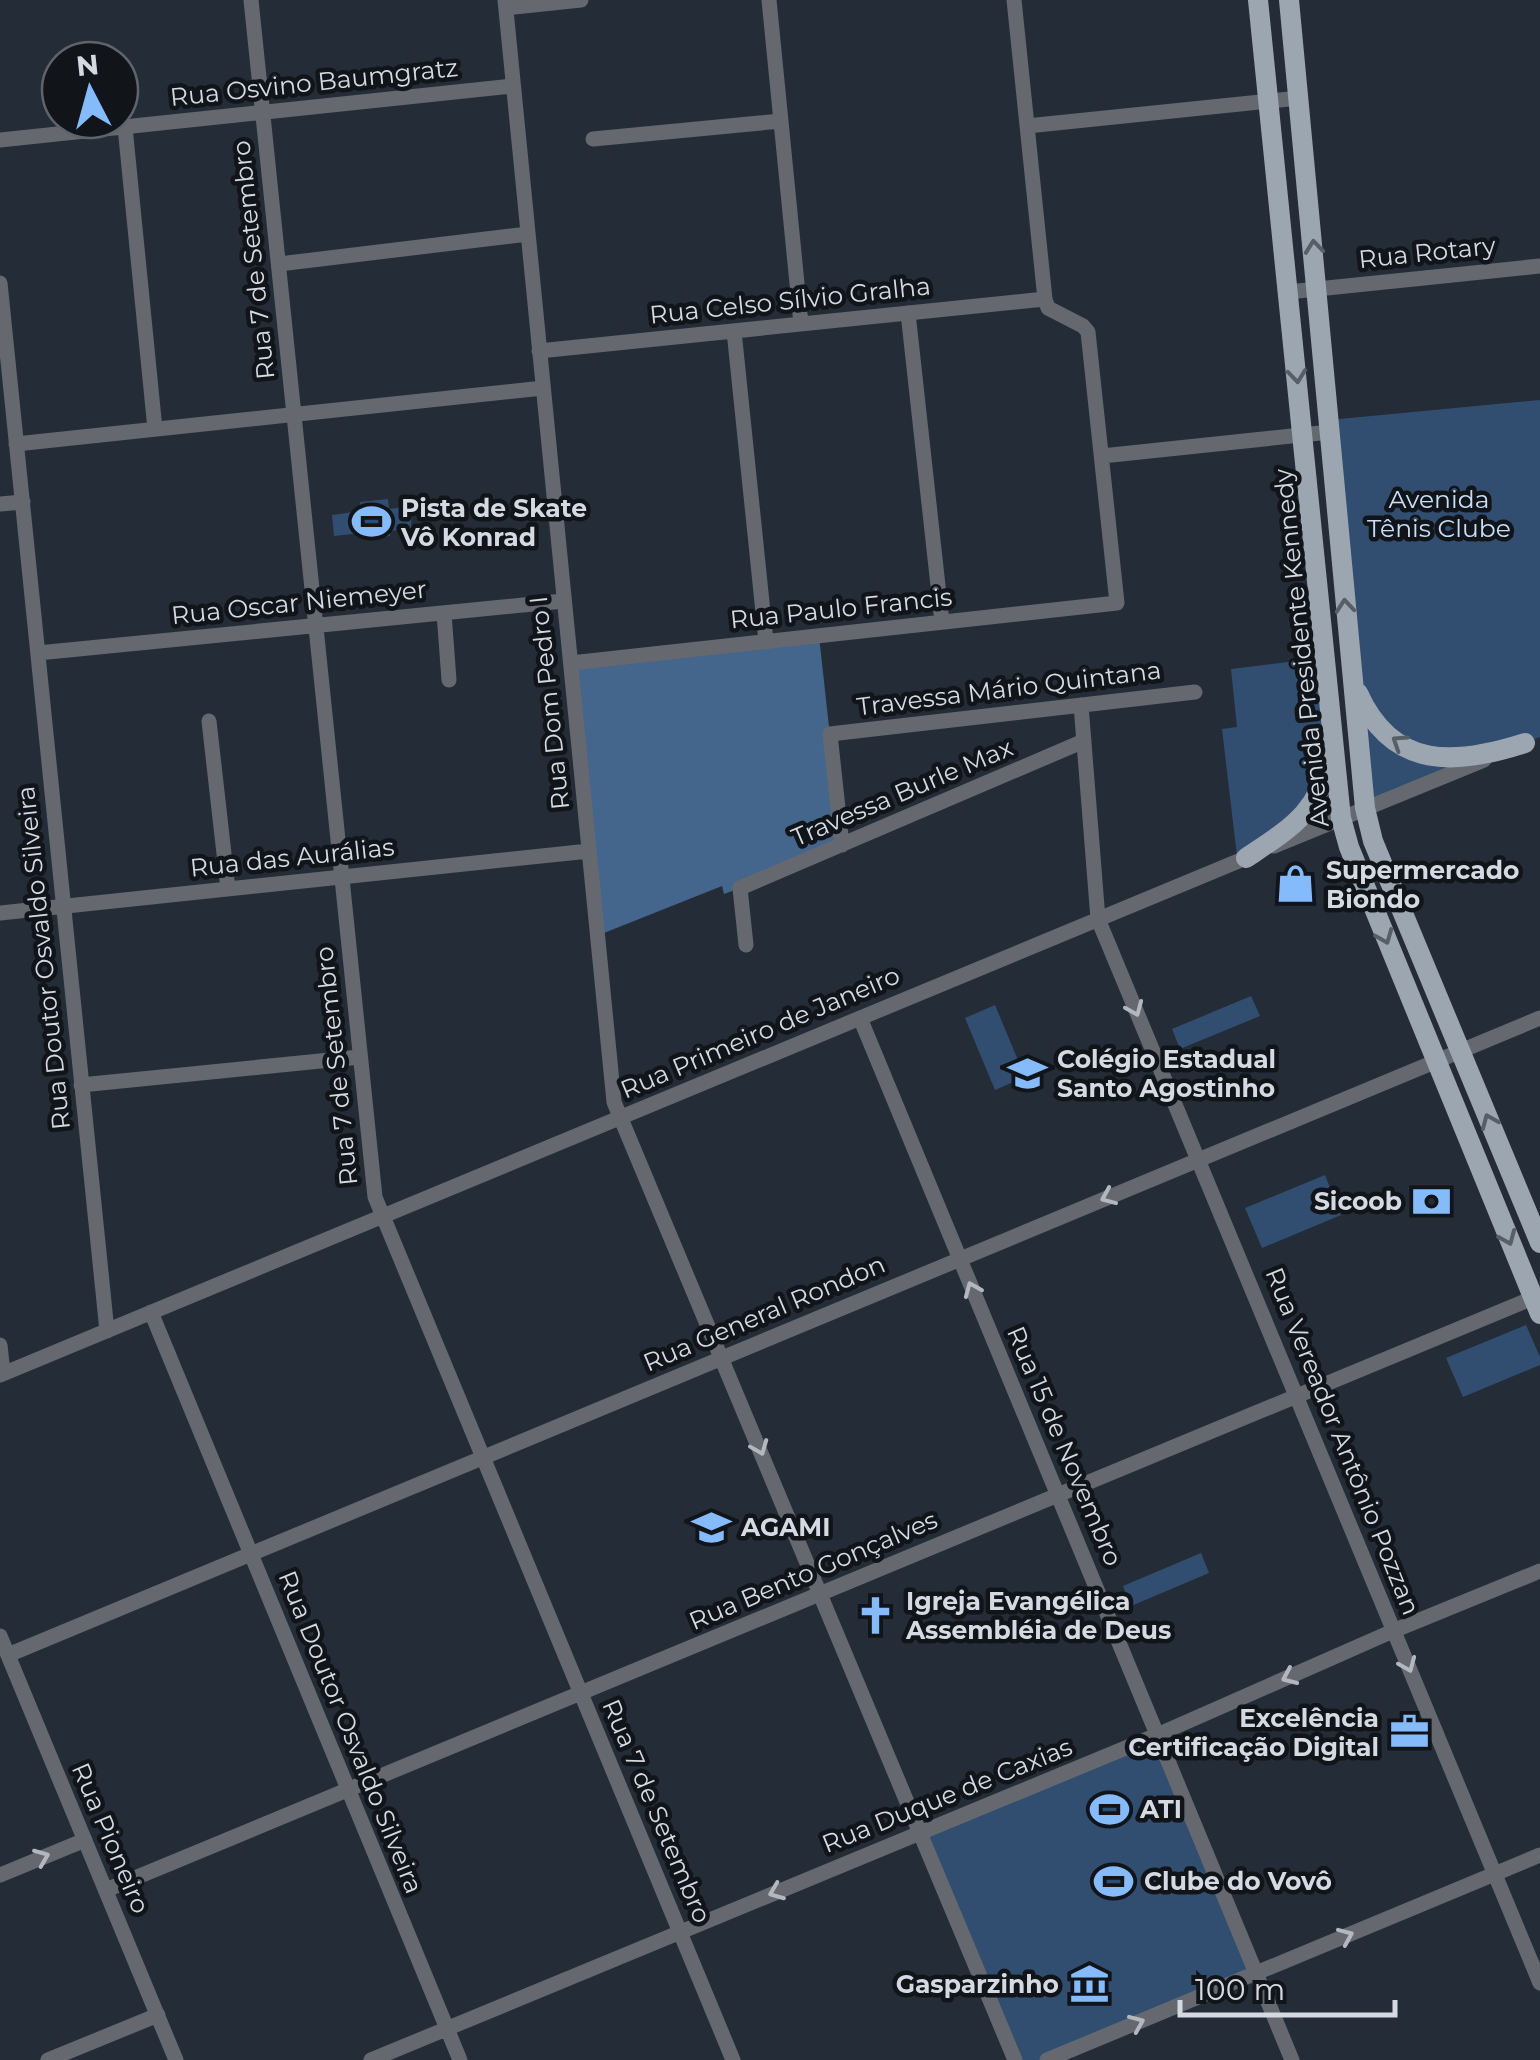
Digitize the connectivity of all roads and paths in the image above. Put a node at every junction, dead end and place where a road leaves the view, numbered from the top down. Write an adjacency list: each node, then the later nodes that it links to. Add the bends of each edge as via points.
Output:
1 (251, 0): 11 (street, Rua 7 de Setembro)
2 (582, 0): 7 (street)
3 (769, 0): 12 (street)
4 (1014, 0): 14 (street)
5 (1258, 0): 10 (main road, Avenida Presidente Kennedy)
6 (1289, 0): 9 (main road, Avenida Presidente Kennedy)
7 (505, 4): 8 (street, Rua Dom Pedro I)
8 (514, 86): 11 (street, Rua Osvino Baumgratz); 19 (street, Rua Dom Pedro I)
9 (1299, 98): 10 (street); 23 (main road, Avenida Presidente Kennedy, one-way to 9)
10 (1268, 101): 14 (street); 24 (main road, Avenida Presidente Kennedy)
11 (263, 112): 13 (street, Rua Osvino Baumgratz); 20 (street, Rua 7 de Setembro)
12 (781, 121): 18 (street); 28 (street)
13 (140, 124)
14 (1027, 126): 25 (street)
15 (40, 136): 16 (street, Rua Osvino Baumgratz)
16 (0, 140)
17 (126, 140): 33 (street)
18 (593, 140)
19 (528, 234): 20 (street); 30 (street, Rua Dom Pedro I)
20 (279, 264): 32 (street, Rua 7 de Setembro)
21 (1540, 266): 23 (street, Rua Rotary)
22 (0, 283): 27 (street, Rua Doutor Osvaldo Silveira)
23 (1318, 288): 24 (street, Rua Rotary); 34 (main road, Avenida Presidente Kennedy)
24 (1288, 292): 35 (main road, Avenida Presidente Kennedy, one-way to 35)
25 (1045, 299): 26 (street, Rua Celso Sílvio Gralha); 37 (street, via 1048,308 1088,332)
26 (908, 313): 28 (street, Rua Celso Sílvio Gralha); 42 (street)
27 (2, 324): 36 (street, Rua Doutor Osvaldo Silveira)
28 (801, 324): 29 (street, Rua Celso Sílvio Gralha)
29 (734, 331): 30 (street, Rua Celso Sílvio Gralha); 44 (street)
30 (539, 352): 31 (street, Rua Dom Pedro I)
31 (544, 388): 32 (street); 40 (street, Rua Dom Pedro I)
32 (294, 415): 33 (street); 43 (street, Rua 7 de Setembro)
33 (155, 429): 36 (street)
34 (1330, 432): 35 (street); 47 (main road, Avenida Presidente Kennedy, one-way to 34)
35 (1303, 435): 37 (street); 49 (main road, Avenida Presidente Kennedy)
36 (16, 444): 38 (street, Rua Doutor Osvaldo Silveira)
37 (1102, 456): 42 (street, Rua Paulo Francis, via 1117,603)
38 (23, 502): 39 (street); 45 (street, Rua Doutor Osvaldo Silveira)
39 (0, 504)
40 (564, 601): 41 (street, Rua Oscar Niemeyer); 46 (street, Rua Dom Pedro I)
41 (444, 613): 43 (street, Rua Oscar Niemeyer); 48 (street)
42 (942, 622): 44 (street, Rua Paulo Francis)
43 (316, 626): 45 (street, Rua Oscar Niemeyer); 60 (street, Rua 7 de Setembro)
44 (766, 642): 46 (street, Rua Paulo Francis)
45 (38, 653): 62 (street, Rua Doutor Osvaldo Silveira)
46 (570, 663): 58 (street, Rua Dom Pedro I)
47 (1350, 665): 53 (main road, one-way to 47, via 1461,760 1415,752 1391,740 1372,719); 55 (main road, Avenida Presidente Kennedy)
48 (449, 680)
49 (1328, 684): 56 (main road, Avenida Presidente Kennedy); 59 (main road, via 1329,759 1321,790 1305,815)
50 (1195, 692): 51 (street, Travessa Mário Quintana)
51 (1082, 705): 54 (street, Rua Vereador Antônio Pozzan); 57 (street, Travessa Mário Quintana, via 830,734)
52 (209, 722): 61 (street)
53 (1533, 740): 55 (street, Rua Primeiro de Janeiro)
54 (1084, 741): 57 (street, Travessa Burle Max); 64 (street, Rua Vereador Antônio Pozzan)
55 (1366, 808): 56 (street, Rua Primeiro de Janeiro); 68 (main road, Avenida Presidente Kennedy, via 1373,841)
56 (1342, 818): 59 (street, Rua Primeiro de Janeiro); 70 (main road, Avenida Presidente Kennedy, one-way to 70)
57 (842, 845): 65 (street, Travessa Burle Max, via 740,888)
58 (589, 851): 60 (street, Rua das Aurálias); 72 (street, Rua Dom Pedro I)
59 (1246, 858): 64 (street, Rua Primeiro de Janeiro)
60 (342, 877): 61 (street, Rua das Aurálias); 69 (street, Rua 7 de Setembro)
61 (228, 889): 62 (street, Rua das Aurálias)
62 (63, 906): 63 (street, Rua das Aurálias); 71 (street, Rua Doutor Osvaldo Silveira)
63 (0, 913)
64 (1098, 919): 66 (street, Rua Primeiro de Janeiro); 73 (street, Rua Vereador Antônio Pozzan, one-way to 73)
65 (746, 945)
66 (860, 1018): 72 (street, Rua Primeiro de Janeiro); 76 (street, Rua 15 de Novembro)
67 (1540, 1018): 68 (street, Rua General Rondon)
68 (1460, 1051): 70 (street, Rua General Rondon); 75 (main road, Avenida Presidente Kennedy, one-way to 68)
69 (360, 1057): 71 (street); 74 (street, Rua 7 de Setembro)
70 (1435, 1062): 73 (street, Rua General Rondon); 77 (main road, Avenida Presidente Kennedy, one-way to 77)
71 (81, 1085): 79 (street, Rua Doutor Osvaldo Silveira)
72 (618, 1110): 74 (street, Rua Primeiro de Janeiro); 81 (street, Rua Dom Pedro I)
73 (1198, 1160): 76 (street, Rua General Rondon, one-way to 76); 83 (street, Rua Vereador Antônio Pozzan)
74 (382, 1216): 78 (street, Rua Primeiro de Janeiro); 84 (street, Rua 7 de Setembro)
75 (1540, 1243)
76 (960, 1259): 81 (street, Rua General Rondon); 85 (street, Rua 15 de Novembro, one-way to 76)
77 (1538, 1302): 83 (street, Rua Bento Gonçalves)
78 (151, 1312): 79 (street, Rua Primeiro de Janeiro); 86 (street, Rua Doutor Osvaldo Silveira)
79 (107, 1330): 82 (street, Rua Primeiro de Janeiro)
80 (0, 1345): 82 (street)
81 (723, 1358): 84 (street, Rua General Rondon); 88 (street, Rua Dom Pedro I, one-way to 88)
82 (2, 1374)
83 (1297, 1397): 85 (street, Rua Bento Gonçalves); 89 (street, Rua Vereador Antônio Pozzan)
84 (482, 1457): 86 (street, Rua General Rondon); 92 (street, Rua 7 de Setembro)
85 (1058, 1495): 88 (street, Rua Bento Gonçalves); 93 (street, Rua 15 de Novembro)
86 (251, 1554): 91 (street, Rua General Rondon); 94 (street, Rua Doutor Osvaldo Silveira)
87 (1540, 1571): 89 (street, Rua Duque de Caxias)
88 (821, 1594): 92 (street, Rua Bento Gonçalves); 95 (street, Rua Dom Pedro I)
89 (1394, 1631): 93 (street, Rua Duque de Caxias, one-way to 93); 98 (street, Rua Vereador Antônio Pozzan, one-way to 98)
90 (0, 1636): 91 (street, Rua Pioneiro)
91 (6, 1660): 96 (street, Rua Pioneiro)
92 (581, 1693): 94 (street, Rua Bento Gonçalves); 101 (street, Rua 7 de Setembro)
93 (1158, 1735): 95 (street, Rua Duque de Caxias); 102 (street, Rua 15 de Novembro)
94 (348, 1790): 100 (street, Rua Bento Gonçalves); 105 (street, Rua Doutor Osvaldo Silveira)
95 (920, 1833): 101 (street, Rua Duque de Caxias, one-way to 101); 111 (street, Rua Dom Pedro I)
96 (85, 1840): 99 (street, one-way to 96); 100 (street, Rua Pioneiro)
97 (1540, 1855): 98 (street)
98 (1494, 1874): 102 (street, one-way to 98); 103 (street, Rua Vereador Antônio Pozzan)
99 (0, 1875)
100 (106, 1890): 104 (street, Rua Pioneiro)
101 (680, 1932): 105 (street, Rua Duque de Caxias); 110 (street, Rua 7 de Setembro)
102 (1256, 1973): 112 (street, one-way to 102); 113 (street, Rua 15 de Novembro)
103 (1540, 1983)
104 (158, 2015): 106 (street); 107 (street, Rua Pioneiro)
105 (447, 2028): 108 (street, Rua Duque de Caxias); 109 (street, Rua Doutor Osvaldo Silveira)
106 (48, 2060)
107 (176, 2060)
108 (371, 2060)
109 (460, 2060)
110 (733, 2060)
111 (1015, 2060)
112 (1047, 2060)
113 (1292, 2060)

